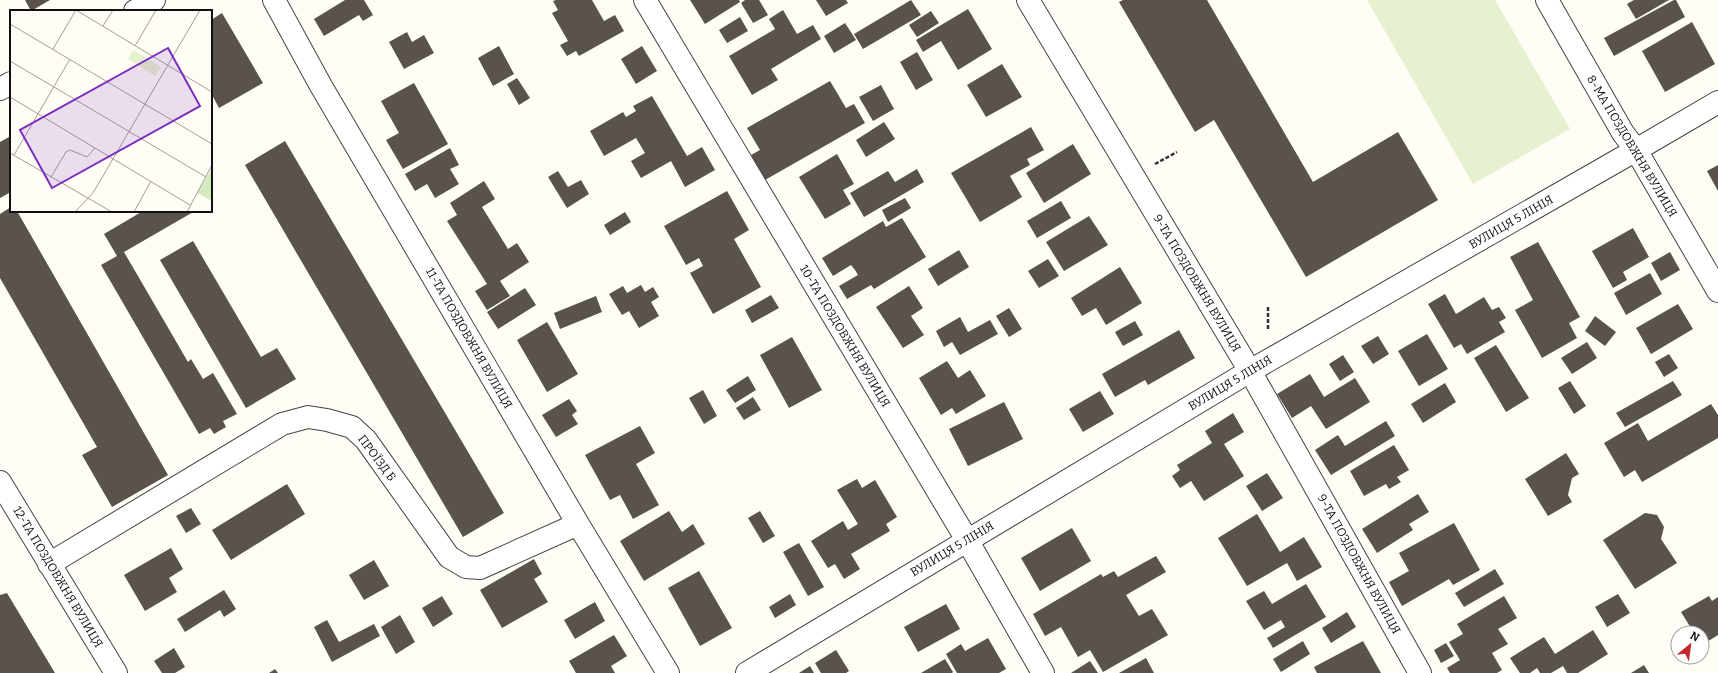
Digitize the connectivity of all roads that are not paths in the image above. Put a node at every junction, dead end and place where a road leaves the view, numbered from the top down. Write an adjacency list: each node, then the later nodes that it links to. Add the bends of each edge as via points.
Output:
1 (154, 0): 6 (street)
2 (274, 0): 14 (street, 11-ТА ПОЗДОВЖНЯ ВУЛИЦЯ, via 321,86)
3 (645, 0): 15 (street, 10-ТА ПОЗДОВЖНЯ ВУЛИЦЯ)
4 (1028, 0): 12 (street, 9-ТА ПОЗДОВЖНЯ ВУЛИЦЯ)
5 (1547, 0): 10 (street, 8-МА ПОЗДОВЖНЯ ВУЛИЦЯ, via 1623,133)
6 (137, 10)
7 (10, 84): 8 (street)
8 (0, 89)
9 (1718, 102): 10 (street, ВУЛИЦЯ 5 ЛІНІЯ)
10 (1636, 150): 11 (street, 8-МА ПОЗДОВЖНЯ ВУЛИЦЯ); 12 (street, ВУЛИЦЯ 5 ЛІНІЯ)
11 (1718, 291)
12 (1250, 371): 15 (street, ВУЛИЦЯ 5 ЛІНІЯ); 21 (street, 9-ТА ПОЗДОВЖНЯ ВУЛИЦЯ)
13 (0, 482): 16 (street, 12-ТА ПОЗДОВЖНЯ ВУЛИЦЯ)
14 (578, 524): 16 (street, ПРОЇЗД Б, via 480,568 466,567 449,556 366,440 352,427 308,417 282,424); 18 (street, 11-ТА ПОЗДОВЖНЯ ВУЛИЦЯ)
15 (967, 540): 19 (street, ВУЛИЦЯ 5 ЛІНІЯ); 20 (street, 10-ТА ПОЗДОВЖНЯ ВУЛИЦЯ)
16 (49, 564): 17 (street, 12-ТА ПОЗДОВЖНЯ ВУЛИЦЯ)
17 (116, 673)
18 (668, 673)
19 (747, 673)
20 (1043, 673)
21 (1420, 673)

